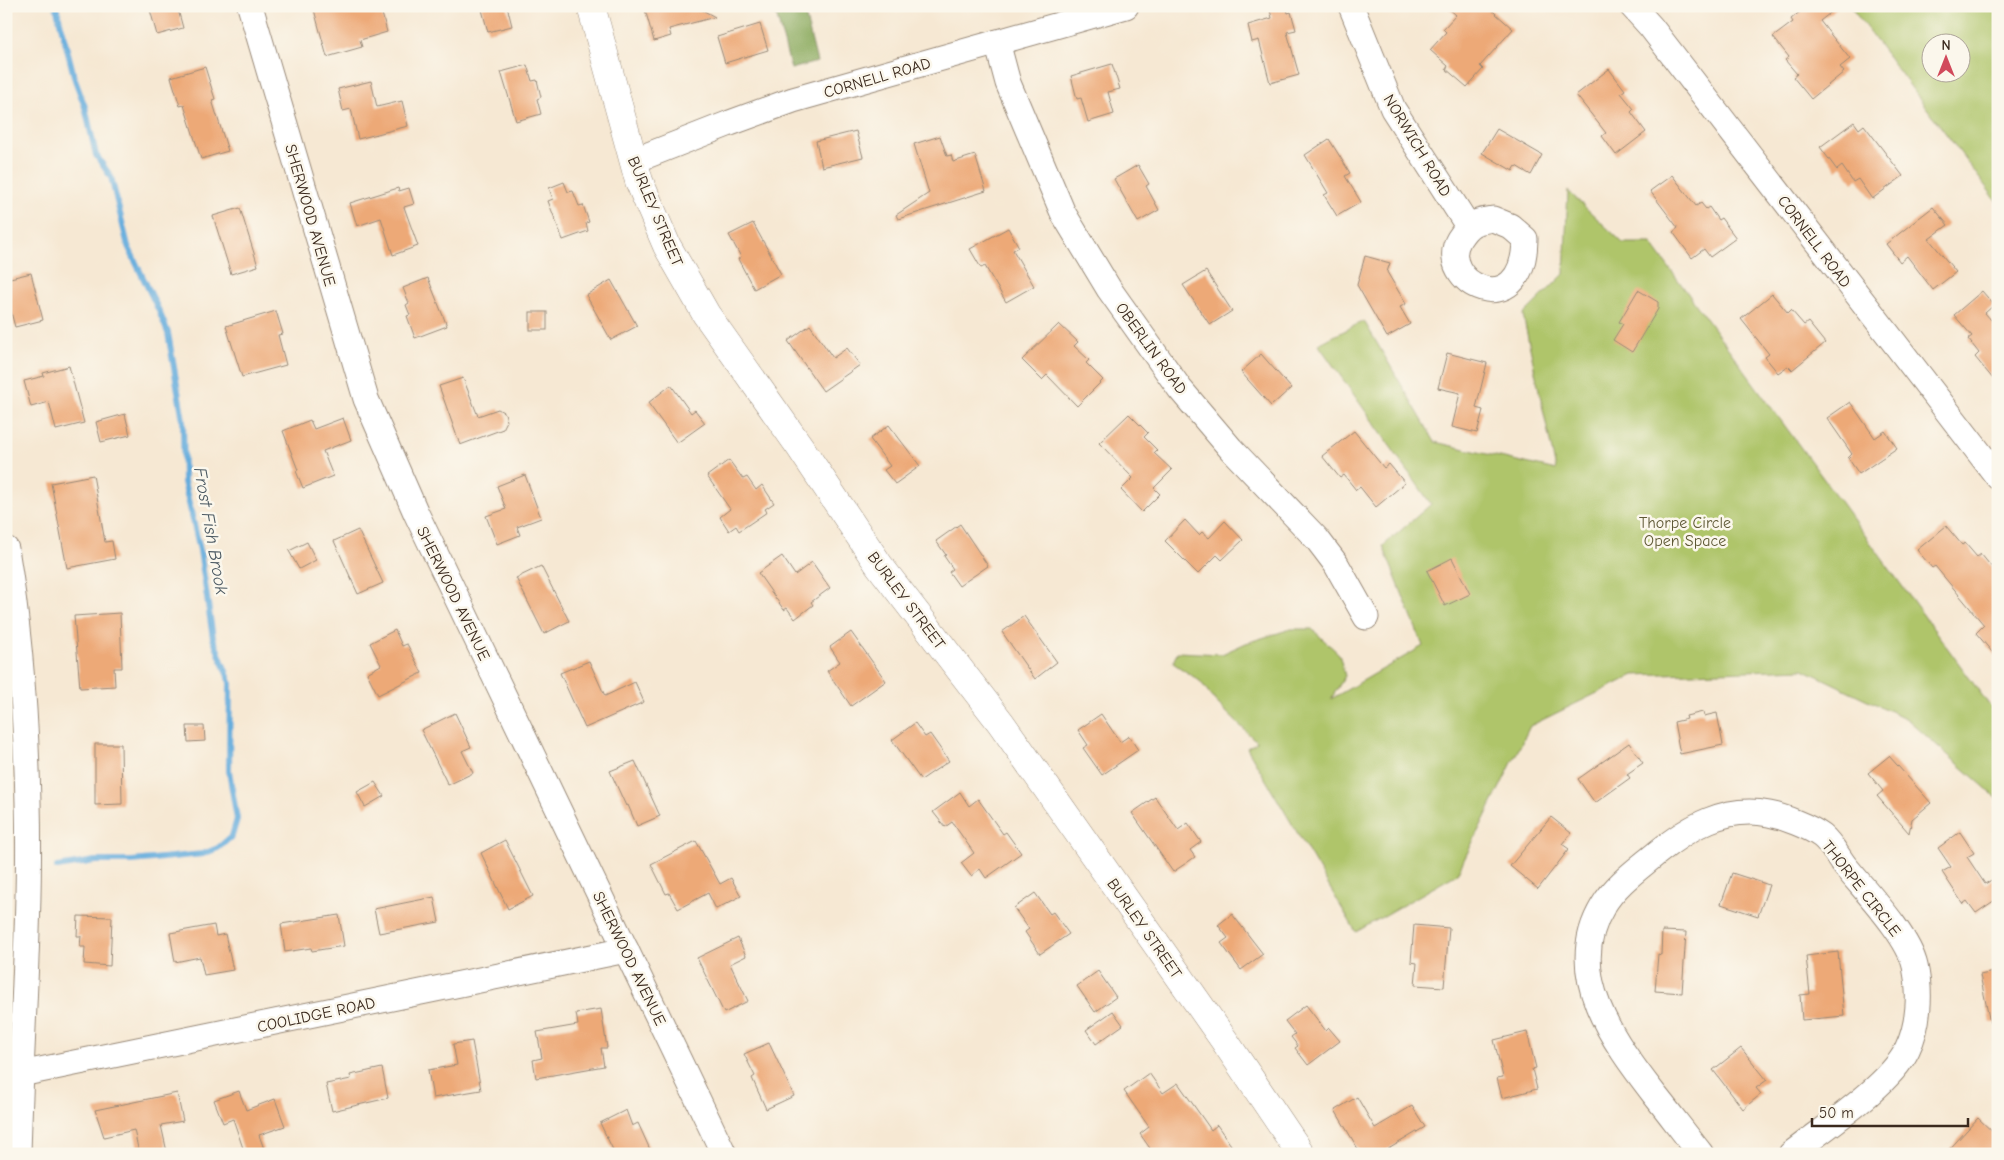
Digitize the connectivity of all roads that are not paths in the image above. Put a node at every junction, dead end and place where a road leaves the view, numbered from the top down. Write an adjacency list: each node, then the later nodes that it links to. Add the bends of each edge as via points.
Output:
1 (250, 6): 12 (street, SHERWOOD AVENUE, via 366,399 416,513)
2 (591, 6): 7 (main road, BURLEY STREET)
3 (1126, 6): 6 (street, CORNELL ROAD)
4 (1351, 6): 8 (street, NORWICH ROAD, via 1393,109)
5 (1632, 6): 9 (street, CORNELL ROAD, via 1651,26)
6 (997, 42): 7 (street, CORNELL ROAD, via 793,100); 11 (street, OBERLIN ROAD, via 1008,83 1063,213 1109,289 1180,389 1231,449 1317,539 1336,564)
7 (633, 161): 16 (main road, BURLEY STREET, via 667,246 706,314 879,565 1001,723)
8 (1468, 226)
9 (1998, 477)
10 (6, 549): 13 (street, via 23,687 28,803 26,934)
11 (1366, 616)
12 (626, 950): 13 (street, COOLIDGE ROAD); 15 (street, SHERWOOD AVENUE)
13 (13, 1077): 14 (street)
14 (18, 1154)
15 (724, 1154)
16 (1301, 1154)
17 (1701, 1154): 18 (street, THORPE CIRCLE, via 1633,1067 1607,1026 1594,996 1588,964 1592,932 1603,906 1625,879 1668,844 1711,818 1742,812 1769,814 1822,837 1902,937 1915,965 1917,1019 1908,1049 1894,1070)
18 (1791, 1154)

